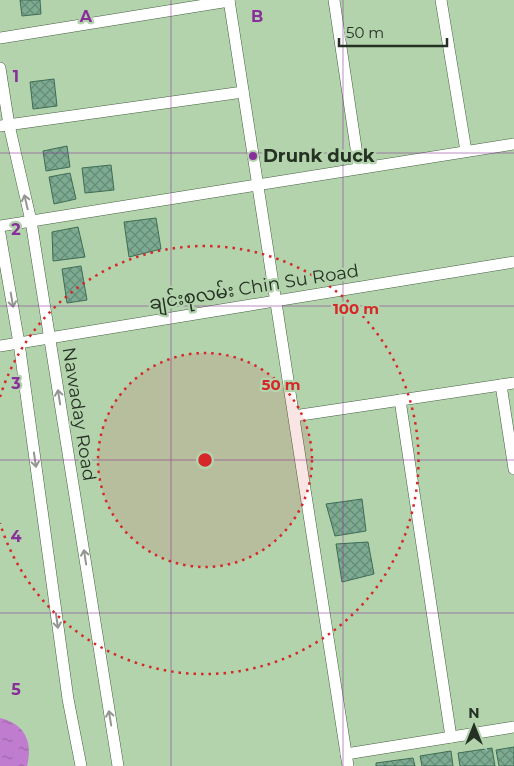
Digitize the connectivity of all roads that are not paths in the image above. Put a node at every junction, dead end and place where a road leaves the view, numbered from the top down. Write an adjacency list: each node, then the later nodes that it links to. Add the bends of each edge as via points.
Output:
1 (334, 0): 10 (street)
2 (441, 0): 9 (street)
3 (229, 1): 4 (street); 6 (street)
4 (0, 38)
5 (0, 68): 7 (street, Nawaday Road)
6 (243, 92): 7 (street); 11 (street)
7 (5, 126): 12 (street, Nawaday Road, one-way to 7)
8 (514, 144): 9 (street)
9 (466, 152): 10 (street)
10 (359, 168): 11 (street)
11 (258, 184): 12 (street); 16 (street)
12 (31, 221): 13 (street); 17 (street, Nawaday Road)
13 (0, 226)
14 (0, 234): 18 (street, one-way to 18)
15 (514, 262): 16 (street, ချင်းစုလမ်း Chin Su Road)
16 (276, 301): 17 (street, ချင်းစုလမ်း Chin Su Road); 23 (street)
17 (49, 338): 18 (street, ချင်းစုလမ်း Chin Su Road); 29 (street, Nawaday Road, one-way to 17)
18 (19, 343): 19 (street, ချင်းစုလမ်း Chin Su Road); 28 (street, one-way to 28, via 68,699)
19 (0, 346)
20 (514, 383): 21 (street)
21 (501, 385): 22 (street); 24 (street)
22 (400, 400): 23 (street); 26 (street)
23 (294, 416): 27 (street)
24 (514, 469)
25 (514, 727): 26 (street)
26 (451, 737): 27 (street)
27 (346, 754): 30 (street)
28 (81, 766)
29 (118, 766)
30 (348, 766)

